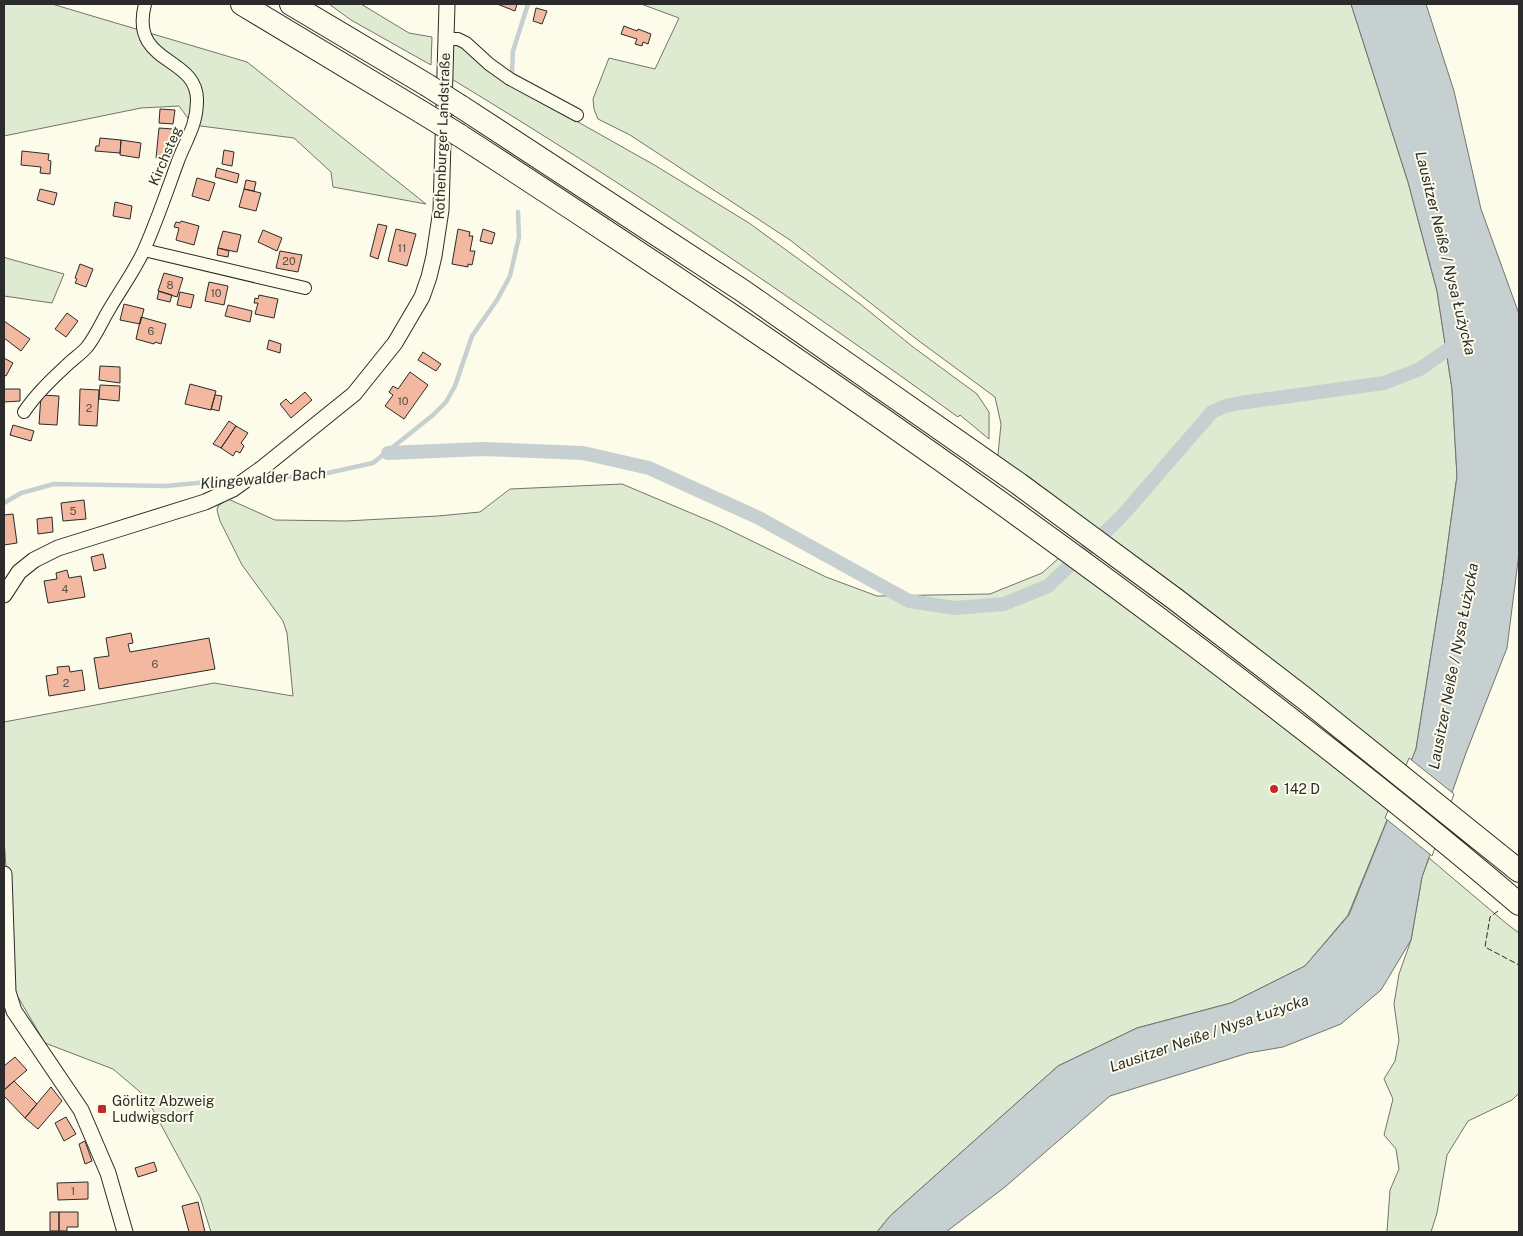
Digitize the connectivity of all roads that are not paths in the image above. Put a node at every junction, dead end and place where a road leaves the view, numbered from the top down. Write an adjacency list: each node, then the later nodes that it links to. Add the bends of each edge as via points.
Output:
1 (145, 4): 7 (street, Kirchsteg, via 142,19 145,37 160,56 188,74 196,86 198,100 195,125)
2 (242, 4): 13 (highway, bridge, via 459,135 941,459 1219,664)
3 (291, 4): 11 (highway, bridge, via 460,106 743,291 951,435 1175,599)
4 (447, 4): 5 (street, Rothenburger Landstraße)
5 (446, 40): 6 (street, via 458,39 466,43 510,79); 10 (street, Rothenburger Landstraße, via 441,210 429,277 422,297 395,343 354,394 233,488 206,502 58,548 19,572)
6 (577, 115)
7 (144, 250): 8 (street); 9 (street, Kirchsteg, via 87,347 41,388)
8 (306, 288)
9 (24, 412)
10 (4, 595)
11 (1519, 870)
12 (4, 874): 14 (street)
13 (1515, 900)
14 (6, 992): 15 (street, via 14,1011 81,1110 108,1173)
15 (125, 1232)

